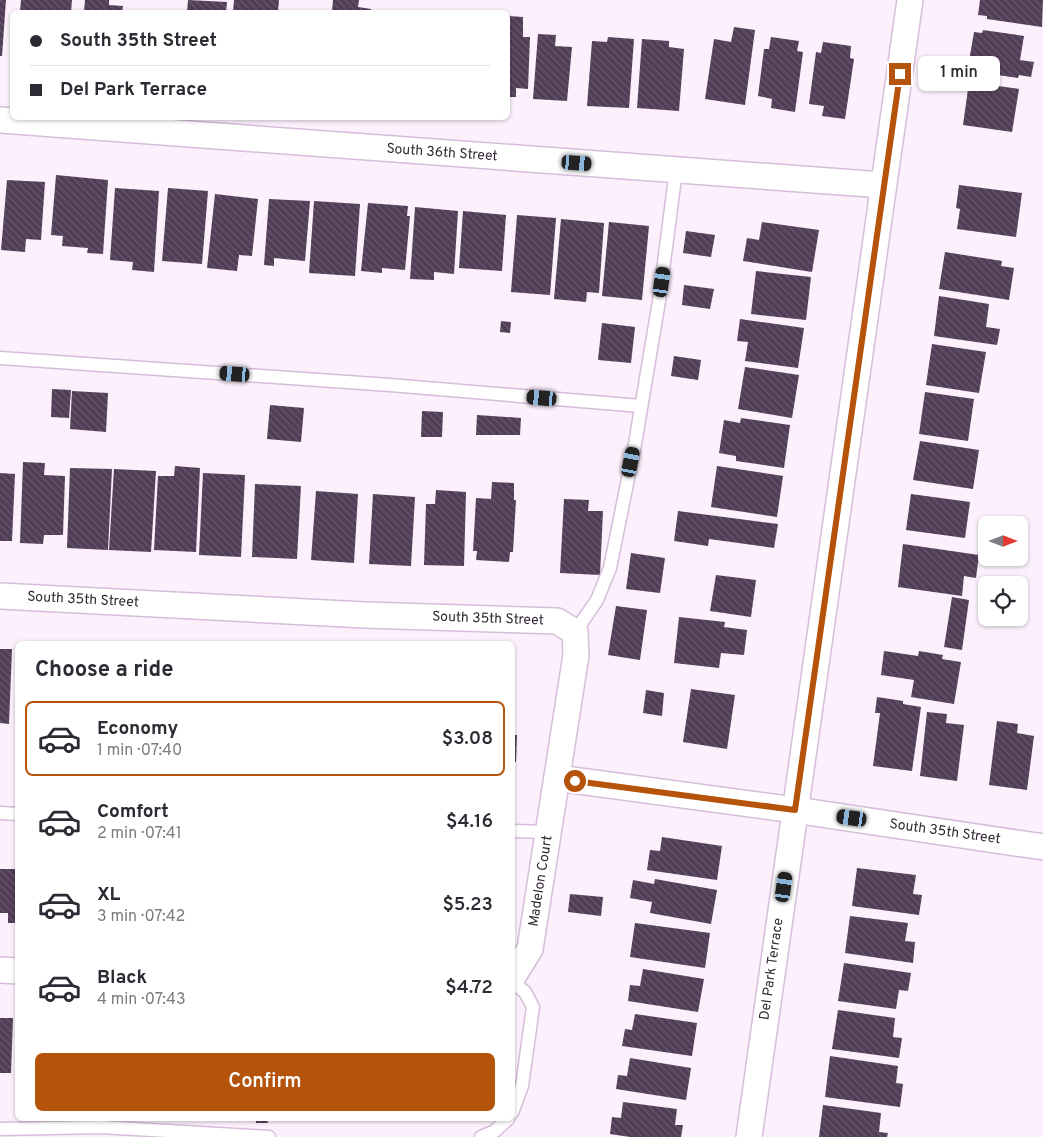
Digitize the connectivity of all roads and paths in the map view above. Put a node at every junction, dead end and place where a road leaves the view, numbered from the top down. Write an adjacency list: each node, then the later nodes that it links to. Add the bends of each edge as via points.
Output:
1 (910, 0): 4 (street, Del Park Terrace)
2 (0, 120): 3 (street, South 36th Street)
3 (676, 170): 4 (street, South 36th Street); 6 (lane)
4 (883, 185): 10 (street, Del Park Terrace)
5 (0, 358): 6 (lane)
6 (641, 406): 8 (lane, via 610,568 597,600)
7 (0, 596): 8 (street, South 35th Street, via 365,615 557,621)
8 (575, 632): 9 (street, via 576,655)
9 (557, 778): 10 (street, South 35th Street); 14 (street, Madelon Court)
10 (795, 810): 15 (street, South 35th Street); 25 (street, Del Park Terrace)
11 (0, 813): 12 (lane)
12 (15, 814)
13 (515, 830): 14 (lane)
14 (548, 832): 18 (street, Madelon Court, via 530,949)
15 (1043, 847)
16 (0, 970): 17 (street)
17 (15, 971)
18 (515, 973)
19 (515, 984): 20 (lane, via 526,992 533,1007 522,1086)
20 (515, 1105)
21 (506, 1121): 24 (lane, via 495,1131)
22 (0, 1129): 23 (lane, via 101,1127)
23 (269, 1137)
24 (481, 1137)
25 (749, 1137)

